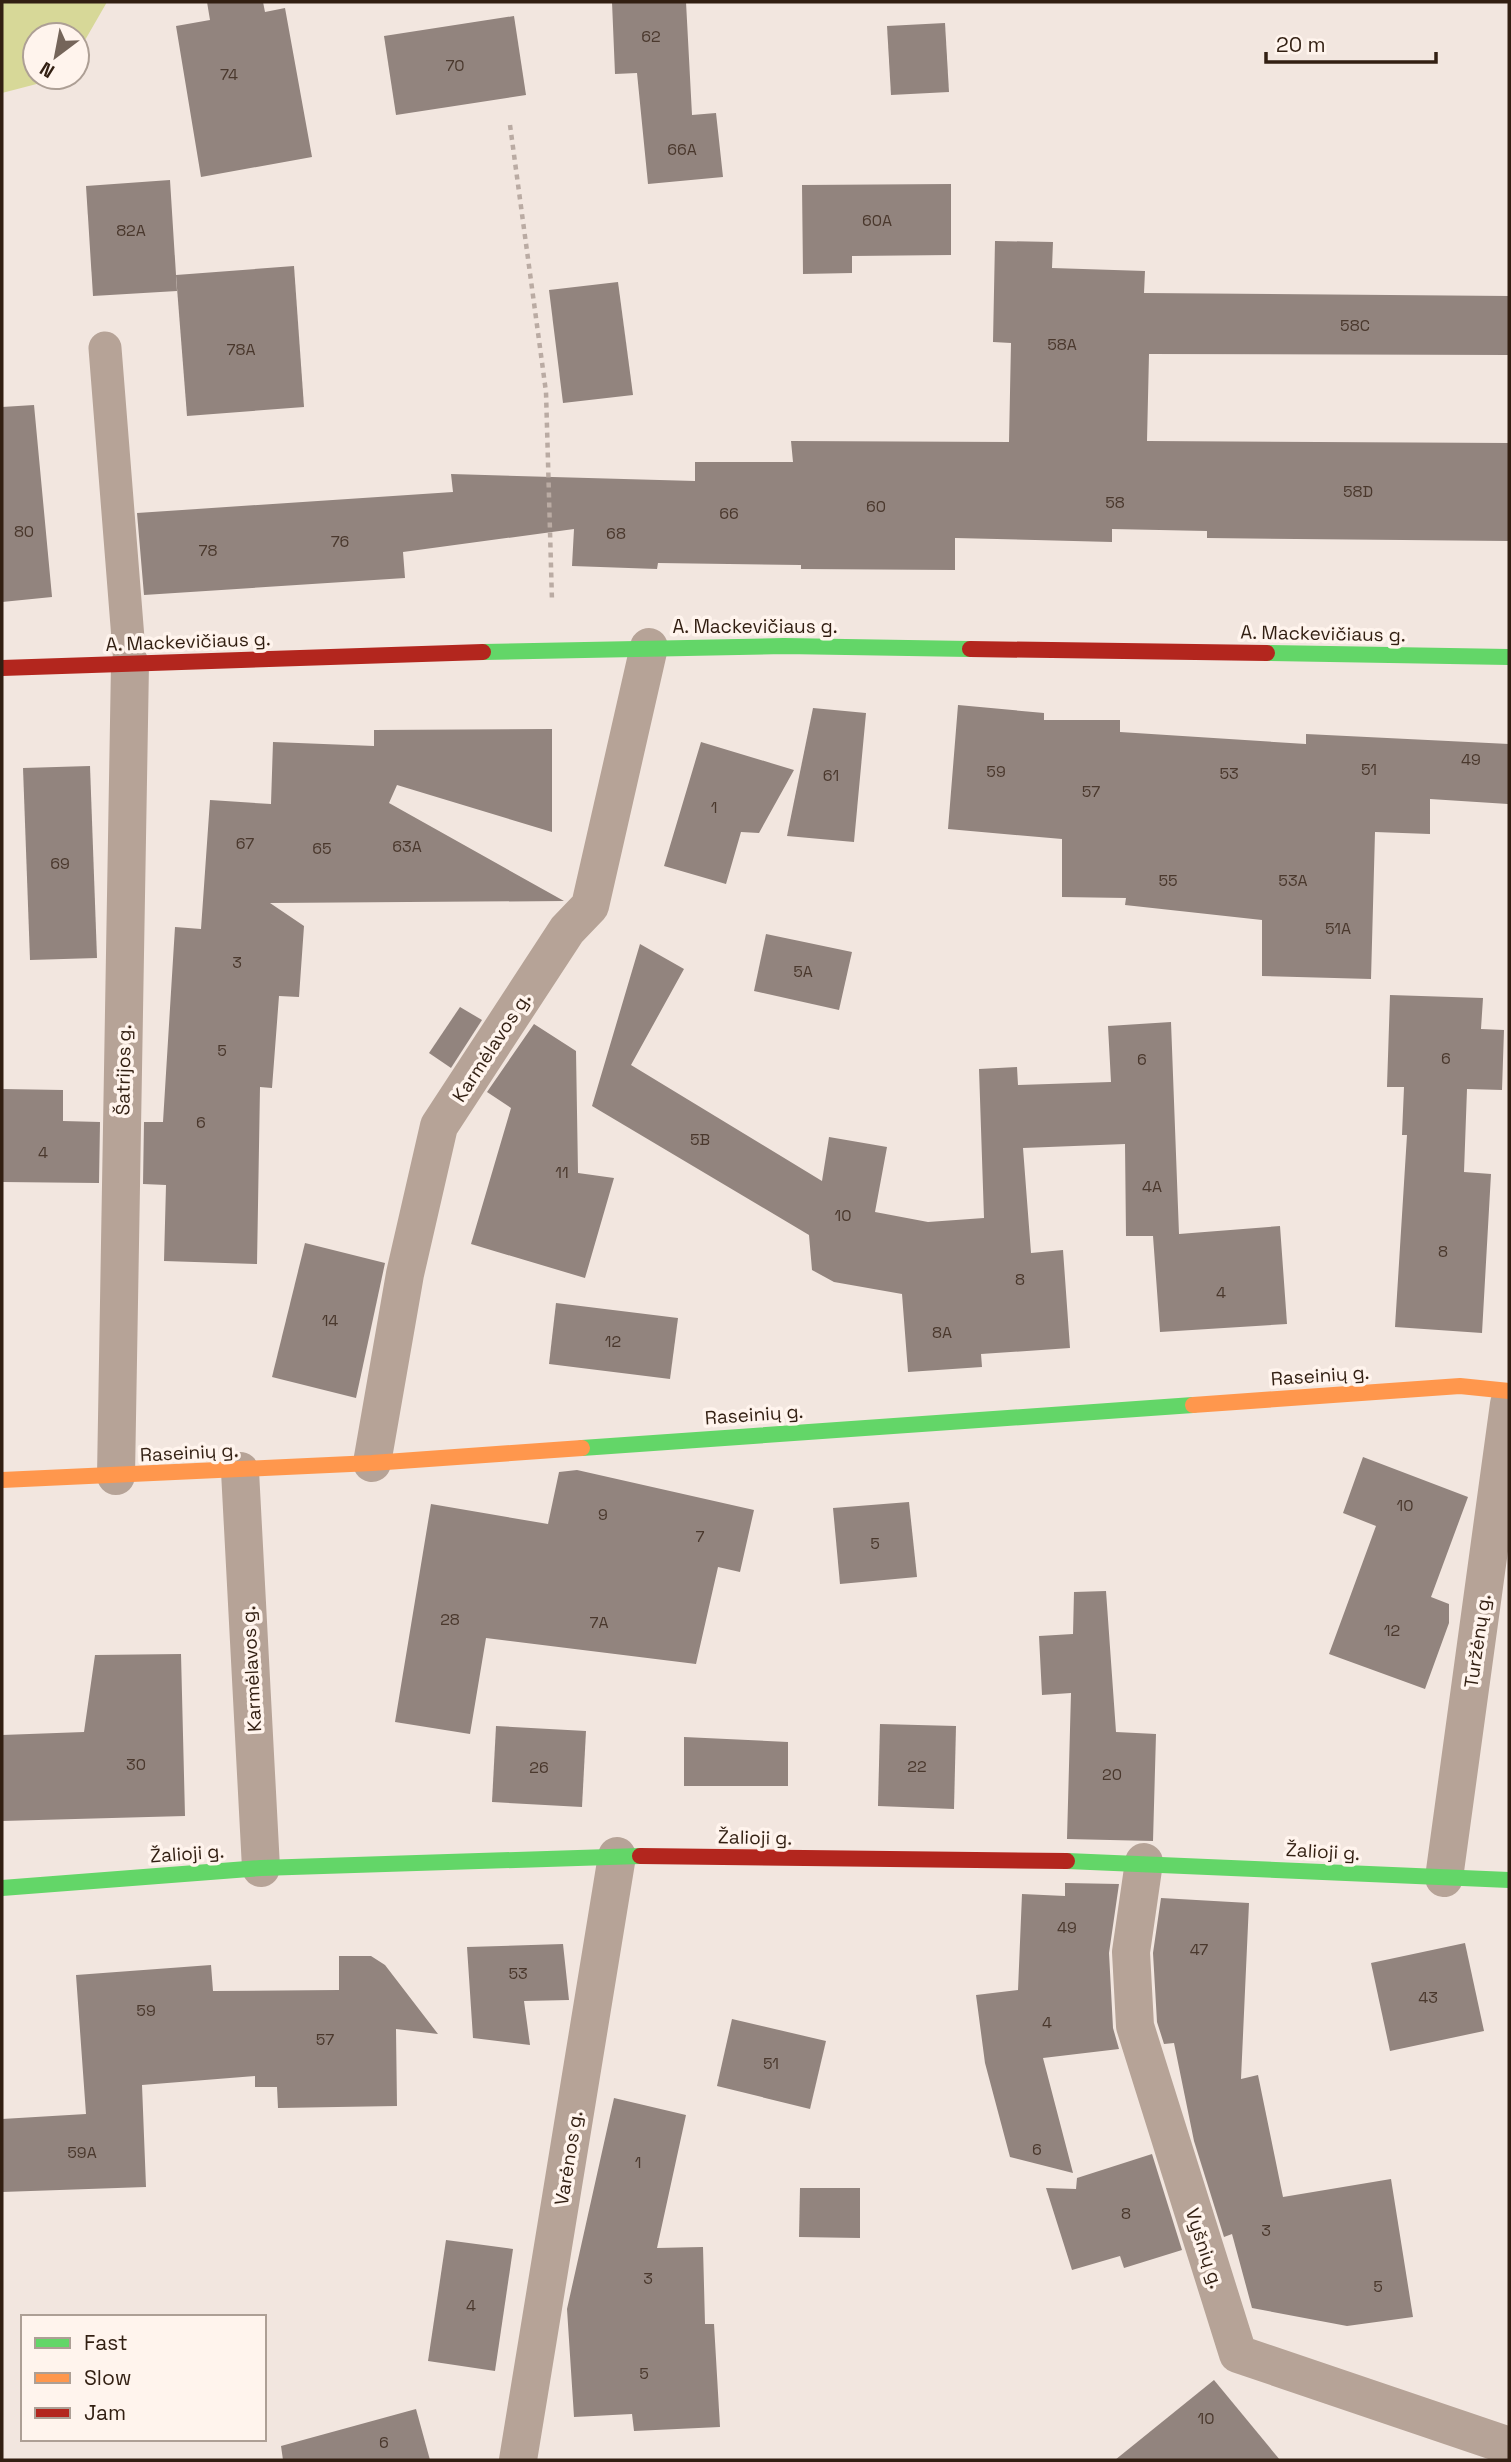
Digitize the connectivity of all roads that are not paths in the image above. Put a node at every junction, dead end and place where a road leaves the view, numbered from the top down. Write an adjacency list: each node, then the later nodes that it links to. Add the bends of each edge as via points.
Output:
1 (105, 348): 4 (lane)
2 (649, 647): 3 (street, A. Mackevičiaus g.); 4 (street, A. Mackevičiaus g.); 8 (street, Karmėlavos g., via 590,906 568,930 439,1126 405,1274)
3 (1509, 657)
4 (130, 664): 5 (street, A. Mackevičiaus g.); 10 (street, Šatrijos g.)
5 (2, 668)
6 (1509, 1391): 8 (street, Raseinių g., via 1460,1386)
7 (1509, 1404): 15 (street, Turžėnų g.)
8 (372, 1463): 9 (street, Raseinių g.)
9 (240, 1471): 10 (street, Raseinių g.); 14 (street, Karmėlavos g.)
10 (116, 1476): 11 (street, Raseinių g.)
11 (2, 1480)
12 (617, 1856): 13 (street, Žalioji g.); 14 (street, Žalioji g.); 19 (street, Varėnos g.)
13 (1144, 1862): 15 (street, Žalioji g.); 18 (street, Vyšnių g., via 1131,1952 1135,2026 1238,2354)
14 (261, 1868): 17 (street, Žalioji g.)
15 (1444, 1878): 16 (street, Žalioji g.)
16 (1509, 1880)
17 (2, 1888)
18 (1509, 2446)
19 (518, 2460)

